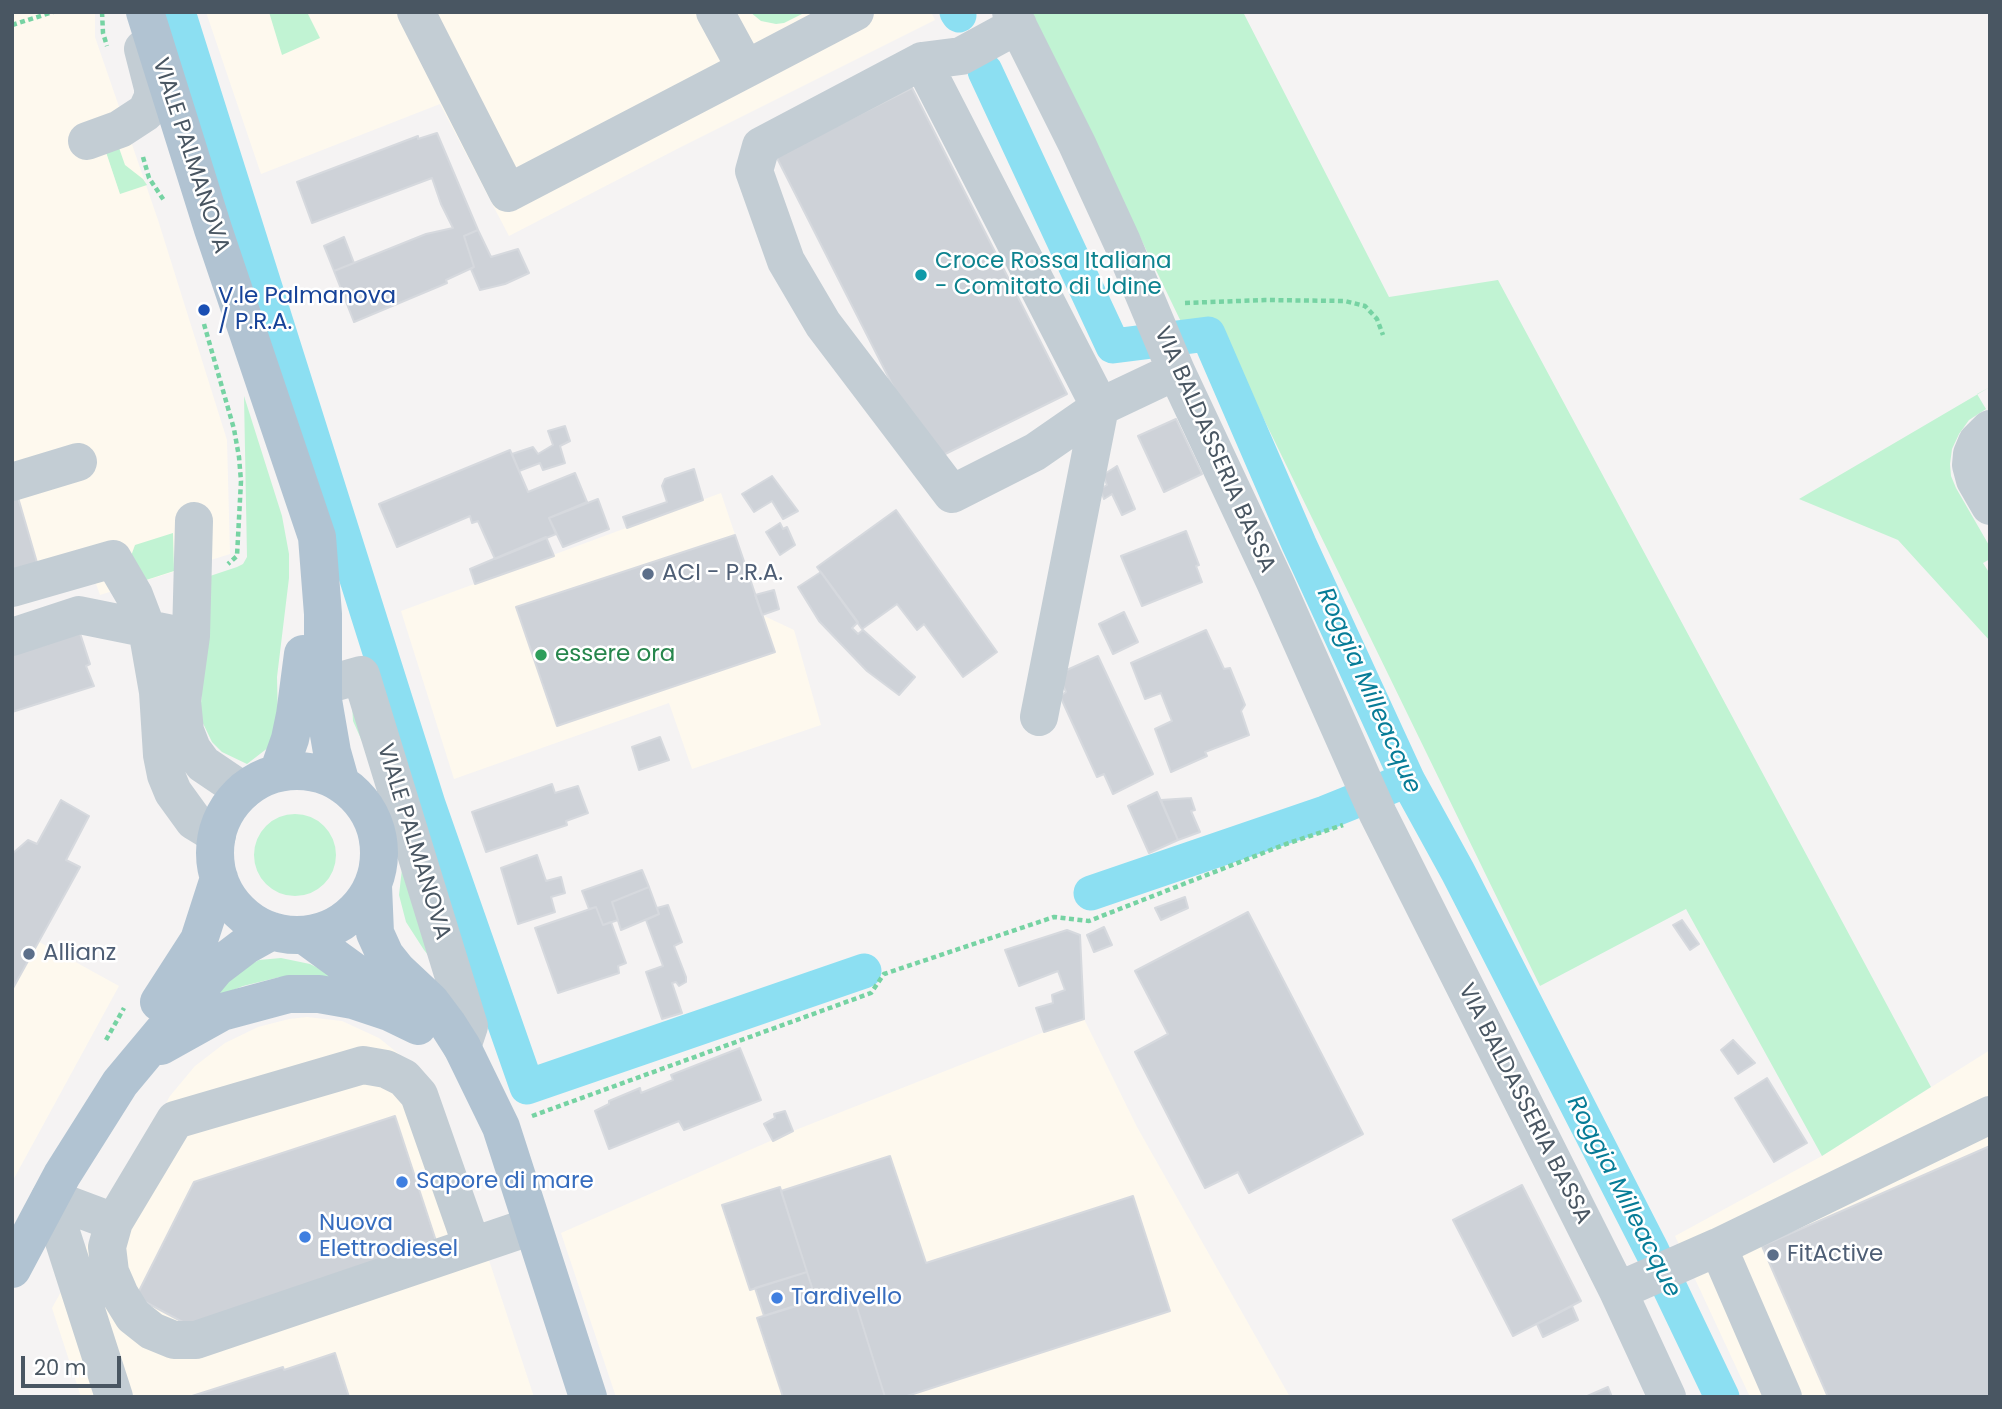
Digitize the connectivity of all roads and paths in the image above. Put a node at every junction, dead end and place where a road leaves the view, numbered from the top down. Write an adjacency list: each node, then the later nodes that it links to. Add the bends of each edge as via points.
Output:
1 (53, 12): 7 (path)
2 (142, 12): 10 (street, via 140,33 153,88 150,104 140,117 120,129); 22 (main road, VIALE PALMANOVA)
3 (416, 12): 9 (street, via 508,193)
4 (715, 12): 9 (street)
5 (855, 12): 9 (street)
6 (1015, 19): 8 (street, via 961,56); 15 (street, VIA BALDASSERIA BASSA)
7 (12, 25)
8 (922, 61): 16 (street); 16 (street, via 761,146 754,171 786,261 823,324 952,494 1035,452)
9 (746, 69)
10 (87, 141)
11 (140, 147): 12 (path, via 149,177)
12 (167, 206)
13 (203, 322): 23 (path, via 234,429 241,481 237,556)
14 (1383, 335): 15 (path, via 1365,306 1345,301 1265,300)
15 (1165, 343): 16 (street); 33 (street, VIA BALDASSERIA BASSA)
16 (1100, 407): 29 (street)
17 (1990, 429): 20 (street, via 1977,442 1971,465)
18 (78, 463): 19 (street)
19 (12, 482)
20 (1990, 506)
21 (194, 521): 26 (street)
22 (317, 537): 28 (main road, VIALE PALMANOVA); 30 (main road, VIALE PALMANOVA, via 295,715)
23 (223, 566)
24 (12, 588): 25 (street, via 113,559)
25 (147, 629): 26 (street); 27 (street, via 79,615); 34 (street, via 166,775 194,821)
26 (191, 636): 32 (street, via 182,701 188,741 203,764)
27 (12, 637)
28 (322, 686): 31 (main road, VIALE PALMANOVA, via 326,725); 41 (street, VIALE PALMANOVA, via 361,675 469,1026)
29 (1039, 717)
30 (278, 773): 31 (main road, VIALE PALMANOVA, via 318,774); 32 (main road, VIALE PALMANOVA)
31 (341, 783): 36 (main road, VIALE PALMANOVA, via 371,816 378,837)
32 (243, 791): 34 (main road, VIALE PALMANOVA, via 228,809)
33 (1371, 800): 44 (path, via 1286,844 1088,921 1054,917 884,974 871,993); 51 (street, VIA BALDASSERIA BASSA)
34 (217, 835): 35 (main road, VIALE PALMANOVA)
35 (219, 878): 37 (main road, VIALE PALMANOVA, via 235,907 252,922); 42 (main road, via 199,940 142,1031)
36 (373, 886): 37 (main road, VIALE PALMANOVA, via 363,903 328,929); 41 (main road, VIALE PALMANOVA, via 374,933 385,955 430,1001)
37 (288, 933): 39 (main road, VIALE PALMANOVA, via 370,983); 42 (main road, via 245,946 216,968)
38 (127, 1001): 40 (path)
39 (418, 1026): 42 (main road, via 352,1000 289,994 222,1012 192,1027 164,1043); 44 (main road, VIALE PALMANOVA)
40 (102, 1047)
41 (462, 1047): 44 (main road, VIALE PALMANOVA)
42 (120, 1083): 45 (main road)
43 (1990, 1115): 49 (street)
44 (501, 1127): 47 (main road, VIALE PALMANOVA)
45 (50, 1198): 46 (street); 50 (main road); 52 (street)
46 (114, 1222): 48 (street, via 107,1247 110,1272 120,1295 133,1316 174,1340 196,1339); 48 (street, via 175,1120 363,1065 386,1069 419,1095)
47 (532, 1226): 48 (street); 53 (main road, VIALE PALMANOVA)
48 (472, 1246)
49 (1718, 1247): 51 (street); 55 (street)
50 (12, 1269)
51 (1630, 1286): 54 (street, VIA BALDASSERIA BASSA)
52 (114, 1397)
53 (588, 1397)
54 (1667, 1397)
55 (1783, 1397)

